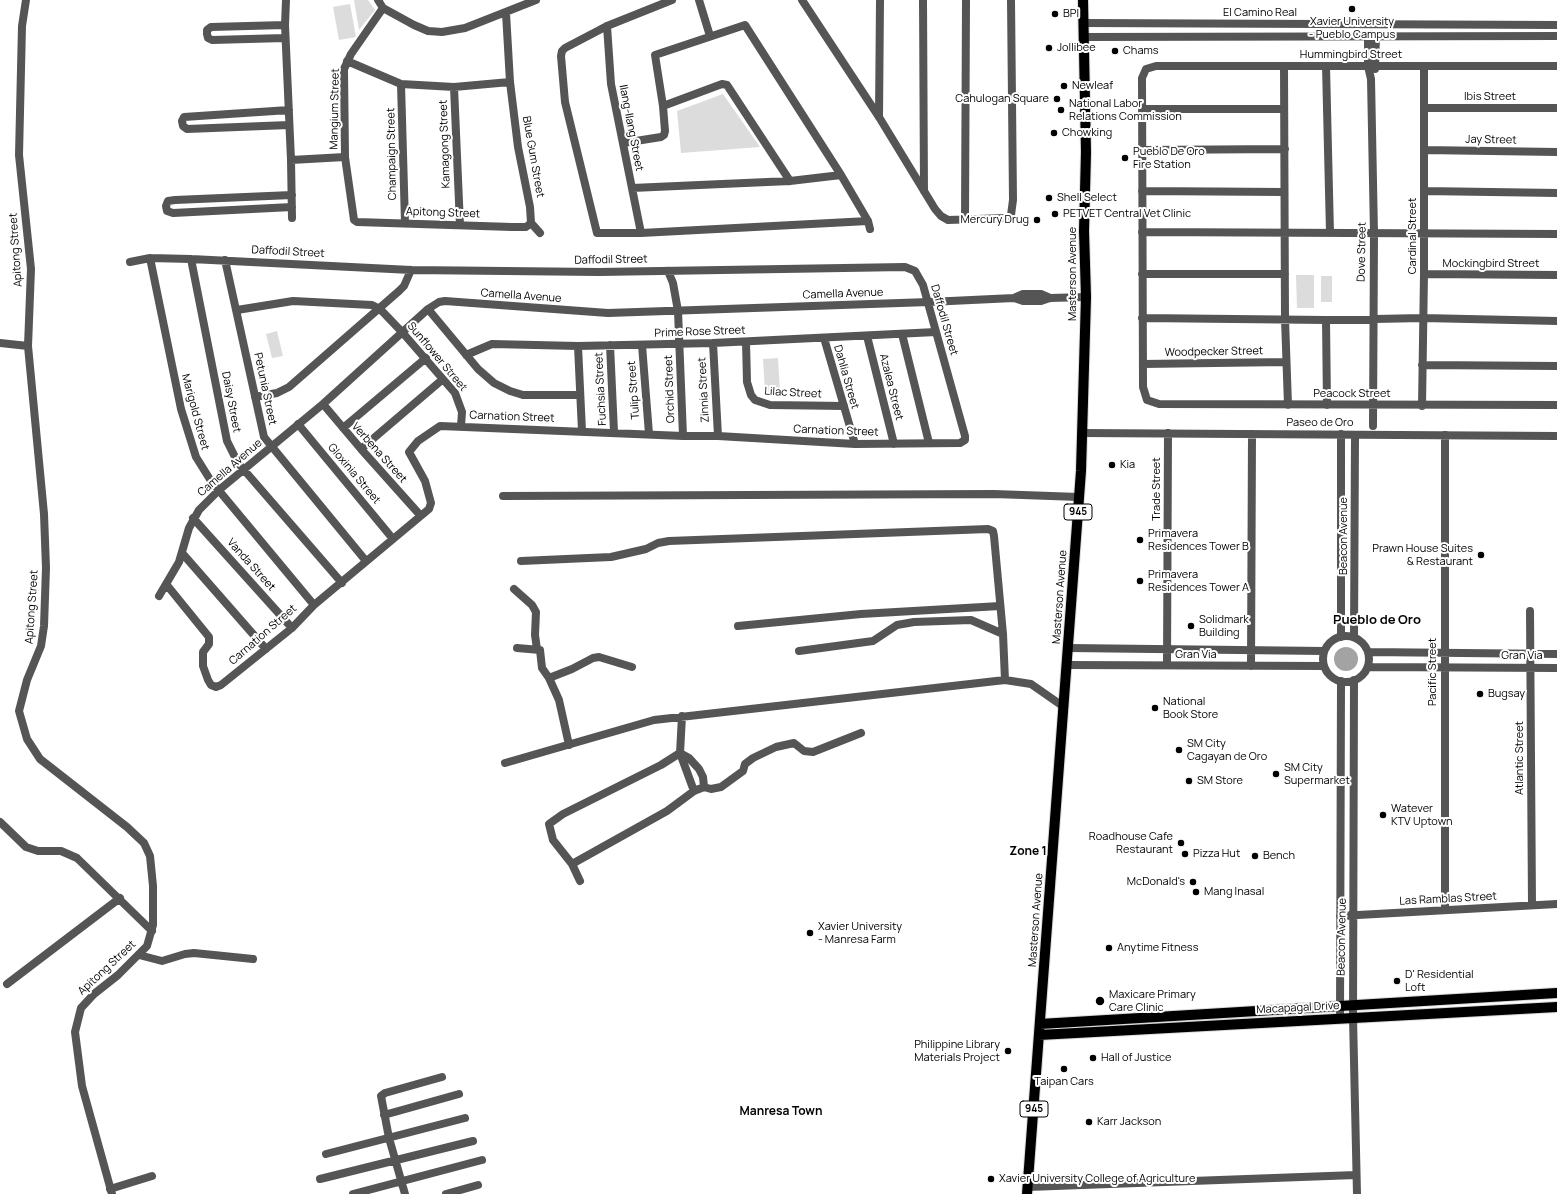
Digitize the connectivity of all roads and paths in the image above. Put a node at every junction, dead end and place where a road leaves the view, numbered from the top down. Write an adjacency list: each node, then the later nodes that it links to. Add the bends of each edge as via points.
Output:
1 (26, 0): 109 (street, Apitong Street, via 22,26 19,155 31,269)
2 (286, 0): 16 (street)
3 (378, 0): 13 (street)
4 (536, 0): 14 (street)
5 (672, 0): 19 (street)
6 (699, 0): 20 (street)
7 (802, 0): 43 (street)
8 (880, 0): 43 (street)
9 (923, 0): 57 (street)
10 (966, 0): 64 (street)
11 (1011, 0): 64 (street, via 1013,200 1010,215 1009,218)
12 (1083, 0): 15 (main road, Masterson Avenue / 945)
13 (383, 8): 14 (street, via 433,32 464,28); 26 (street, Mangium Street)
14 (506, 13): 34 (street, Blue Gum Street)
15 (1083, 23): 17 (street, El Camino Real); 24 (main road, Masterson Avenue / 945)
16 (285, 24): 25 (street); 25 (street, via 211,27 207,30 208,38 212,40)
17 (1506, 25): 18 (street, El Camino Real); 22 (street)
18 (1557, 25)
19 (607, 26): 45 (street, Ilang-Ilang Street, via 611,84); 70 (street, via 562,51 566,102 597,233)
20 (710, 36): 37 (street, via 655,55); 52 (street, via 742,25 747,26)
21 (1372, 36): 22 (street); 24 (street); 29 (street, Dove Street); 30 (street, Dove Street)
22 (1506, 36): 23 (street)
23 (1557, 36)
24 (1083, 37): 86 (main road, Masterson Avenue / 945)
25 (285, 38): 42 (street)
26 (347, 60): 35 (street); 50 (street, Mangium Street, via 344,70)
27 (1284, 66): 28 (street, Hummingbird Street); 40 (street, Hummingbird Street, via 1156,66 1146,70 1142,78); 41 (street)
28 (1326, 66): 29 (street, Hummingbird Street); 72 (street)
29 (1368, 66): 30 (street, Hummingbird Street); 33 (street, Dove Street)
30 (1377, 66): 31 (street, Hummingbird Street); 33 (street, Dove Street)
31 (1424, 66): 32 (street, Hummingbird Street); 38 (street, Cardinal Street)
32 (1557, 66)
33 (1371, 79): 73 (street, Dove Street)
34 (510, 82): 36 (street); 66 (street, Blue Gum Street)
35 (401, 84): 36 (street); 65 (street, Champaign Street)
36 (454, 87): 67 (street, Kamagong Street)
37 (663, 106): 45 (street, via 664,135); 53 (street, via 722,84 727,85)
38 (1424, 108): 39 (street, Ibis Street); 48 (street, Cardinal Street)
39 (1557, 108)
40 (1142, 109): 41 (street); 47 (street)
41 (1284, 109): 46 (street)
42 (289, 110): 44 (street); 44 (street, via 184,117 182,121 187,129)
43 (879, 118): 57 (street)
44 (289, 125): 51 (street)
45 (623, 143): 54 (street, Ilang-Ilang Street)
46 (1285, 149): 47 (street); 58 (street)
47 (1142, 150): 55 (street)
48 (1424, 150): 49 (street, Jay Street); 56 (street, Cardinal Street)
49 (1557, 152)
50 (346, 157): 51 (street); 63 (street, Mangium Street)
51 (291, 160): 60 (street)
52 (841, 175): 53 (street); 70 (street, via 869,225)
53 (790, 181): 54 (street)
54 (632, 188): 70 (street, Ilang-Ilang Street)
55 (1142, 191): 58 (street); 68 (street)
56 (1424, 191): 59 (street); 74 (street, Cardinal Street)
57 (924, 192): 64 (street, via 941,216 948,220)
58 (1284, 192): 71 (street)
59 (1557, 193)
60 (292, 195): 61 (street); 61 (street, via 175,200 168,201 166,206 167,211 173,213)
61 (292, 207): 62 (street)
62 (292, 218)
63 (354, 220): 65 (street, Apitong Street)
64 (965, 220)
65 (405, 222): 67 (street, Apitong Street)
66 (531, 223): 67 (street, Apitong Street, via 512,227); 69 (street)
67 (460, 225)
68 (1142, 232): 71 (street); 82 (street)
69 (540, 233)
70 (641, 233)
71 (1285, 233): 72 (street); 83 (street)
72 (1330, 233): 73 (street)
73 (1374, 233): 74 (street); 95 (street, Dove Street)
74 (1424, 234): 75 (street); 84 (street, Cardinal Street)
75 (1557, 234)
76 (150, 258): 77 (street, Daffodil Street); 79 (street, Daffodil Street); 150 (street, Marigold Street, via 190,442 203,470)
77 (191, 259): 78 (street, Daffodil Street); 149 (street, Daisy Street, via 228,441)
78 (225, 260): 80 (street, Daffodil Street); 90 (street, Petunia Street)
79 (130, 262)
80 (411, 270): 81 (street, Daffodil Street); 88 (street, via 404,286)
81 (668, 271): 87 (street, Daffodil Street, via 896,266 915,271); 91 (street, Orchid Street)
82 (1142, 274): 83 (street); 92 (street)
83 (1285, 274): 94 (street)
84 (1424, 274): 85 (street, Mockingbird Street); 93 (street, Cardinal Street)
85 (1557, 275)
86 (1086, 297): 87 (street, Camella Avenue, via 1050,298 1041,294 1023,294 1014,298); 133 (main road, Masterson Avenue / 945)
87 (929, 302): 91 (street, Camella Avenue); 99 (street, Daffodil Street)
88 (380, 309): 90 (street, via 366,304 310,301); 98 (street, Sunflower Street); 119 (street, via 289,387 277,393)
89 (428, 309): 91 (street, Camella Avenue, via 445,301 608,313); 98 (street, Camella Avenue); 111 (street)
90 (237, 310): 119 (street, Petunia Street)
91 (678, 311): 105 (street, Orchid Street)
92 (1142, 318): 94 (street); 114 (street)
93 (1423, 318): 95 (street); 97 (street); 115 (street, Cardinal Street)
94 (1285, 319): 96 (street); 113 (street)
95 (1372, 319): 96 (street); 125 (street, Dove Street)
96 (1326, 320): 122 (street)
97 (1557, 320)
98 (402, 332): 112 (street, Sunflower Street); 120 (street, Camella Avenue)
99 (936, 332): 100 (street, Prime Rose Street); 143 (street, Daffodil Street)
100 (902, 334): 101 (street, Prime Rose Street); 144 (street)
101 (866, 336): 102 (street, Prime Rose Street); 146 (street, Azalea Street)
102 (824, 338): 103 (street, Prime Rose Street); 124 (street, Dahlia Street)
103 (746, 342): 106 (street, Prime Rose Street); 124 (street, Lilac Street, via 747,382 751,396 755,400 770,405)
104 (0, 343): 109 (street)
105 (679, 344): 106 (street, Prime Rose Street); 108 (street, Prime Rose Street); 140 (street, Orchid Street)
106 (713, 344): 141 (street, Zinnia Street)
107 (610, 345): 108 (street, Prime Rose Street); 110 (street, Prime Rose Street); 132 (street, Fuchsia Street)
108 (642, 345): 134 (street, Tulip Street)
109 (28, 346): 213 (street, Apitong Street, via 43,506 46,568 41,646 27,680 19,711 27,739 40,759 144,843 152,868)
110 (578, 346): 111 (street, Prime Rose Street, via 492,344); 118 (street)
111 (466, 355): 118 (street, via 486,378 510,391 523,395)
112 (426, 358): 117 (street, Sunflower Street); 130 (street)
113 (1286, 362): 114 (street, Woodpecker Street); 121 (street)
114 (1143, 364): 121 (street, Peacock Street, via 1143,387 1147,400 1159,404)
115 (1422, 365): 116 (street); 126 (street, Cardinal Street)
116 (1557, 366)
117 (443, 379): 128 (street, Sunflower Street, via 459,400); 148 (street)
118 (579, 395): 131 (street)
119 (255, 397): 147 (street, Petunia Street, via 262,432)
120 (323, 404): 127 (street, Camella Avenue); 130 (street, Verbena Street)
121 (1288, 405): 122 (street, Peacock Street)
122 (1327, 405): 125 (street, Peacock Street)
123 (1557, 405): 126 (street, Peacock Street)
124 (844, 406): 145 (street, Dahlia Street)
125 (1372, 406): 126 (street, Peacock Street); 129 (street, Dove Street)
126 (1422, 406)
127 (298, 424): 147 (street, Camella Avenue); 155 (street, Gloxinia Street)
128 (462, 426): 131 (street, Carnation Street); 153 (street, Carnation Street, via 440,426 409,450 425,480 430,501 428,509)
129 (1373, 426)
130 (343, 428): 148 (street, Verbena Street)
131 (582, 431): 132 (street, Carnation Street)
132 (614, 432): 134 (street, Carnation Street)
133 (1082, 433): 135 (street, Paseo de Oro); 152 (main road, Masterson Avenue / 945)
134 (649, 434): 140 (street, Carnation Street)
135 (1168, 434): 136 (street, Paseo de Oro); 175 (street, Trade Street)
136 (1252, 434): 137 (street, Paseo de Oro); 176 (street)
137 (1341, 434): 138 (street, Paseo de Oro); 169 (street, Beacon Avenue)
138 (1355, 434): 139 (street, Paseo de Oro); 170 (street, Beacon Avenue)
139 (1445, 435): 142 (street, Paseo de Oro); 180 (street, Pacific Street)
140 (683, 436): 141 (street, Carnation Street)
141 (718, 436): 145 (street, Carnation Street)
142 (1557, 436)
143 (965, 440): 144 (street, Carnation Street, via 960,443)
144 (929, 443): 146 (street, Carnation Street)
145 (854, 444): 146 (street, Carnation Street)
146 (894, 444)
147 (271, 446): 149 (street, Camella Avenue); 157 (street, Petunia Street)
148 (361, 450): 153 (street, Verbena Street)
149 (244, 469): 150 (street, Camella Avenue); 159 (street, Daisy Street)
150 (219, 490): 154 (street, Camella Avenue); 163 (street, Marigold Street)
151 (503, 496): 152 (street, via 994,494)
152 (1079, 497): 172 (main road, Masterson Avenue / 945)
153 (420, 515): 155 (street, Carnation Street)
154 (193, 518): 156 (street, Camella Avenue); 167 (street, Vanda Street)
155 (393, 539): 157 (street, Carnation Street)
156 (182, 553): 160 (street, Camella Avenue); 173 (street)
157 (366, 561): 159 (street, Carnation Street)
158 (521, 561): 164 (street, via 611,557 646,549 663,541 988,529 993,531 994,536)
159 (342, 583): 163 (street, Carnation Street)
160 (166, 584): 162 (street, Camella Avenue); 173 (street, Carnation Street, via 209,637 209,644 203,652 203,666 211,685 216,687)
161 (514, 589): 174 (street, via 536,612)
162 (159, 596)
163 (314, 605): 167 (street, Carnation Street)
164 (1000, 606): 166 (street, via 861,614); 168 (street)
165 (1530, 611): 181 (street, Atlantic Street)
166 (738, 626)
167 (292, 628): 173 (street, Carnation Street)
168 (1003, 634): 177 (street, via 971,620 914,622 897,625 873,641); 193 (street)
169 (1341, 636): 170 (street); 178 (street, via 1331,642)
170 (1354, 637): 179 (street, via 1363,643)
171 (517, 648): 174 (street)
172 (1068, 648): 175 (street, Gran Via); 183 (main road, Masterson Avenue / 945)
173 (266, 649)
174 (537, 649): 192 (street, via 541,652 542,668)
175 (1167, 649): 176 (street, Gran Via); 184 (street, Trade Street)
176 (1251, 650): 178 (street, Gran Via); 185 (street)
177 (799, 651)
178 (1324, 651): 186 (street)
179 (1368, 652): 180 (street, Gran Via); 188 (street)
180 (1444, 652): 181 (street, Gran Via); 189 (street, Pacific Street)
181 (1530, 654): 182 (street, Gran Via); 190 (street, Atlantic Street)
182 (1557, 654)
183 (1067, 665): 184 (street, Gran Via); 196 (main road, Masterson Avenue / 945)
184 (1167, 666): 185 (street, Gran Via)
185 (1251, 666): 186 (street, Gran Via)
186 (1324, 666): 195 (street, via 1331,676)
187 (632, 667): 192 (street, via 600,657)
188 (1368, 667): 189 (street, Gran Via); 194 (street)
189 (1444, 667): 190 (street, Gran Via); 210 (street, Pacific Street)
190 (1530, 668): 191 (street, Gran Via); 209 (street, Atlantic Street)
191 (1557, 668)
192 (549, 678): 199 (street, via 559,700)
193 (1005, 680): 196 (street, via 1031,684); 197 (street)
194 (1354, 680): 195 (street); 211 (street, Beacon Avenue)
195 (1341, 681): 212 (street, Beacon Avenue)
196 (1064, 707): 223 (main road, Masterson Avenue / 945)
197 (682, 716): 199 (street, via 654,720); 200 (street)
198 (861, 733): 202 (street, via 812,752 804,751 794,743 776,747 745,764 743,771 721,787)
199 (569, 745): 201 (street)
200 (680, 753): 202 (street, via 699,769); 203 (street); 205 (street, via 551,822 549,828 553,840)
201 (505, 763)
202 (704, 787): 203 (street)
203 (694, 791): 205 (street, via 667,810)
204 (0, 822): 207 (street, via 26,847 73,855)
205 (572, 864): 206 (street)
206 (580, 881)
207 (120, 898): 213 (street); 216 (street)
208 (1557, 904): 209 (street, Las Ramblas Street)
209 (1532, 905): 210 (street, Las Ramblas Street)
210 (1445, 909): 211 (street, Las Ramblas Street)
211 (1353, 915): 212 (street, Las Ramblas Street); 218 (street, Beacon Avenue)
212 (1340, 916): 219 (street, Beacon Avenue)
213 (152, 932): 214 (street, Apitong Street, via 147,946)
214 (139, 955): 215 (street, via 162,961 194,953); 240 (street, Apitong Street, via 85,1003 81,1008 76,1032 82,1086)
215 (253, 959)
216 (7, 984)
217 (1557, 993): 218 (main road, Macapagal Drive)
218 (1353, 1006): 219 (main road, Macapagal Drive); 221 (street, Beacon Avenue)
219 (1340, 1007): 222 (street, Beacon Avenue); 223 (main road, Macapagal Drive)
220 (1557, 1007): 221 (main road, Macapagal Drive)
221 (1353, 1017): 222 (main road, Macapagal Drive); 234 (street, Beacon Avenue)
222 (1340, 1018): 224 (main road, Macapagal Drive)
223 (1040, 1024): 224 (main road, Masterson Avenue / 945)
224 (1039, 1035): 239 (main road, Masterson Avenue / 945)
225 (442, 1077): 227 (street, via 385,1093 381,1096)
226 (459, 1094): 227 (street)
227 (384, 1115): 229 (street)
228 (465, 1118): 229 (street)
229 (389, 1138): 231 (street); 232 (street)
230 (473, 1141): 232 (street)
231 (326, 1154)
232 (395, 1160): 236 (street); 237 (street)
233 (482, 1160): 237 (street)
234 (1356, 1175): 239 (street); 244 (street, Beacon Avenue)
235 (152, 1176): 240 (street)
236 (320, 1179)
237 (401, 1182): 241 (street); 242 (street)
238 (478, 1185): 243 (street)
239 (1028, 1190)
240 (111, 1192)
241 (353, 1194)
242 (405, 1194)
243 (446, 1194)
244 (1356, 1194)

